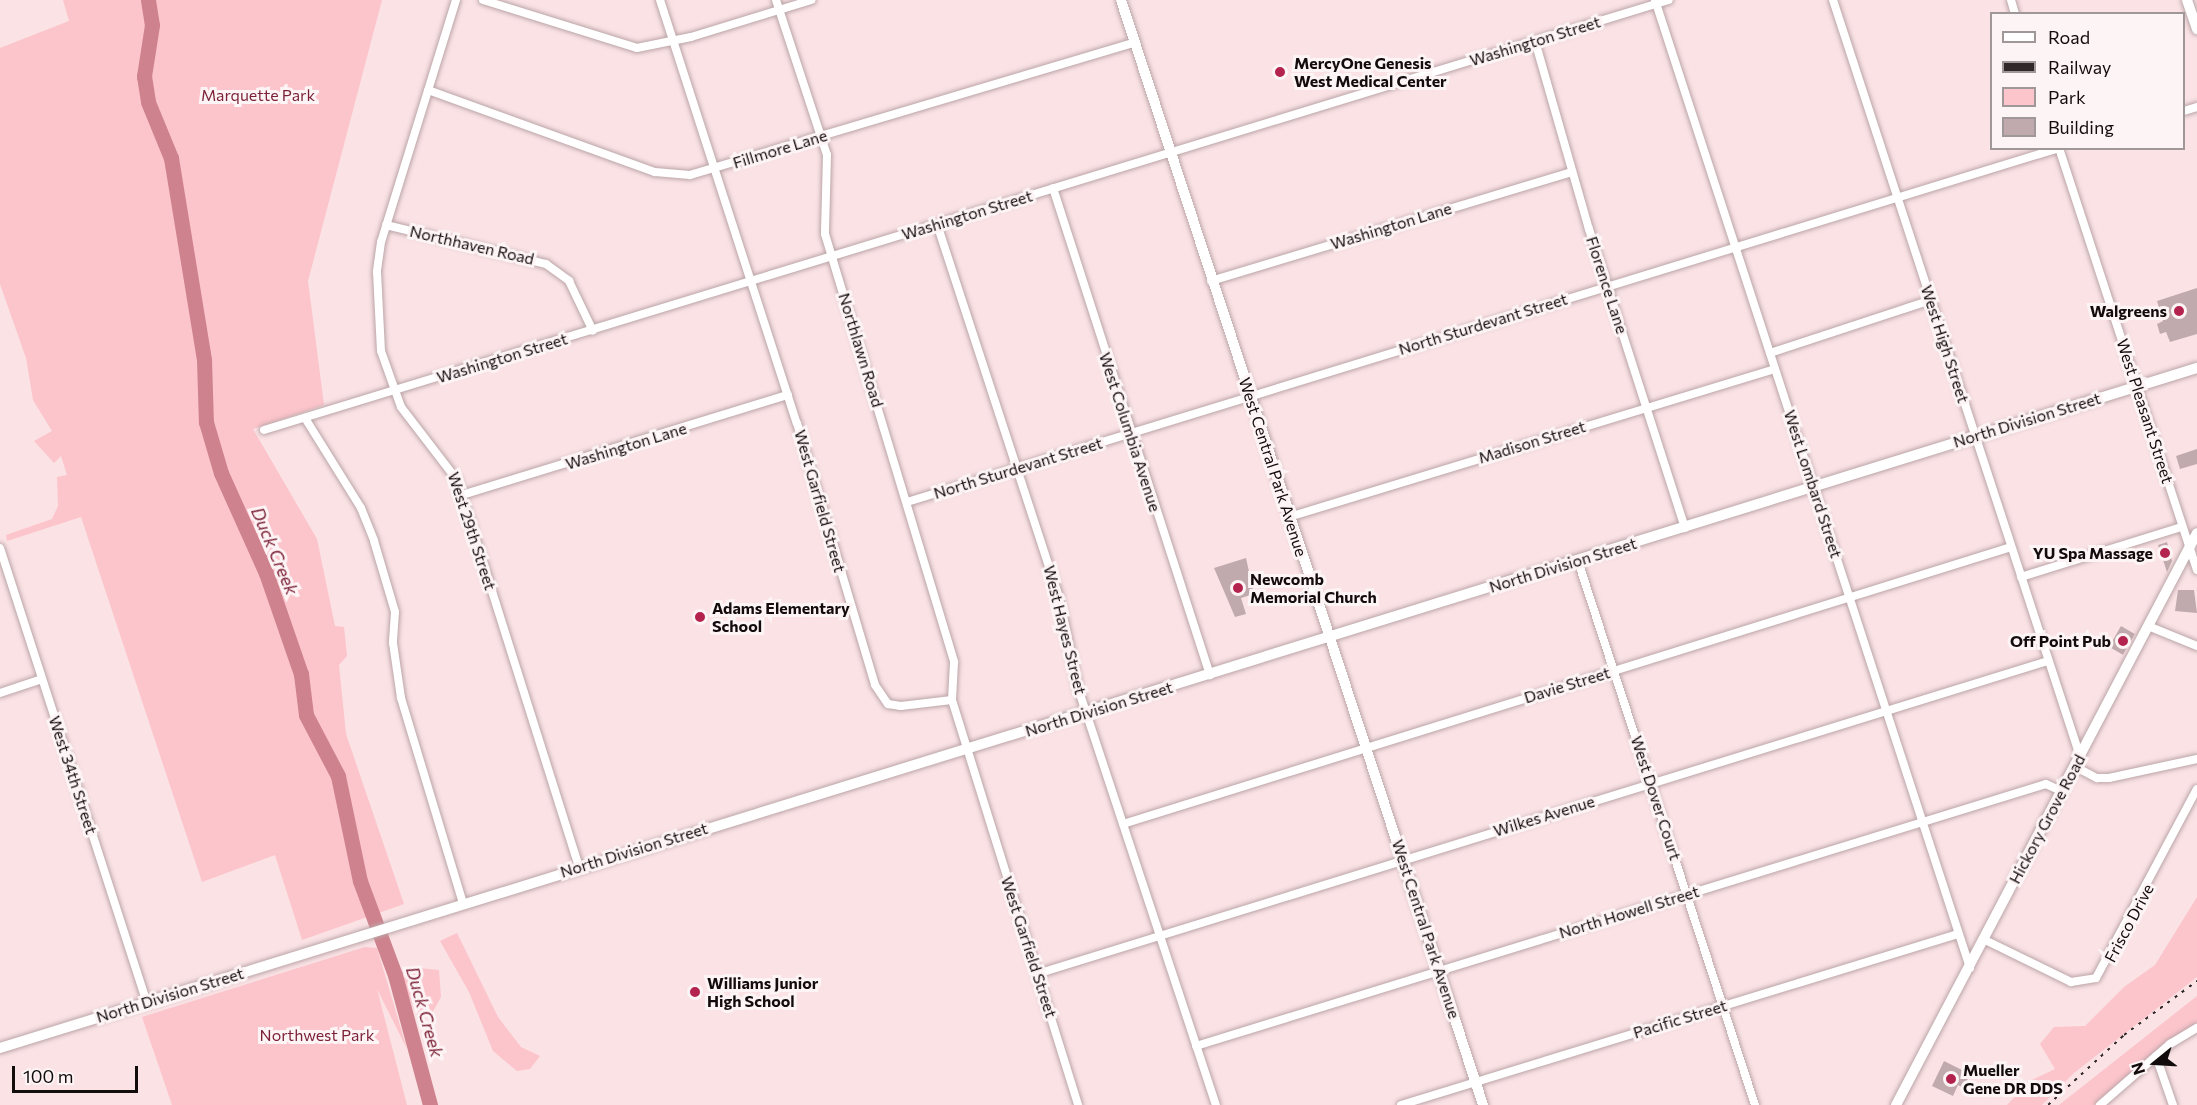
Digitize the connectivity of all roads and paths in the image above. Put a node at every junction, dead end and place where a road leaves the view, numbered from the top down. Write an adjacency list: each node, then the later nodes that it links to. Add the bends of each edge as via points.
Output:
1 (456, 0): 16 (street, West 29th Street)
2 (483, 0): 13 (street, via 626,46)
3 (660, 0): 13 (street, West Garfield Street)
4 (776, 0): 11 (street, Northlawn Road)
5 (811, 0): 11 (street)
6 (1121, 0): 15 (main road, West Central Park Avenue)
7 (1669, 0): 10 (street, Washington Street)
8 (1833, 0): 24 (street, West High Street)
9 (2187, 0): 12 (main road)
10 (1656, 2): 14 (street, Washington Street); 27 (street, West Lombard Street)
11 (779, 10): 13 (street); 17 (street, Northlawn Road)
12 (2197, 29)
13 (673, 41): 21 (street, West Garfield Street)
14 (1535, 41): 20 (street, Washington Street); 22 (street, Florence Lane)
15 (1135, 42): 17 (street, Fillmore Lane); 20 (main road, West Central Park Avenue)
16 (428, 90): 21 (street, Fillmore Lane, via 655,172 690,175); 26 (street, West 29th Street)
17 (822, 136): 21 (street, Fillmore Lane); 28 (street, Northlawn Road, via 830,170 824,222)
18 (2053, 150): 24 (street, North Sturdevant Street)
19 (2060, 150): 37 (street, West Pleasant Street)
20 (1170, 152): 23 (street, Washington Street); 29 (main road, West Central Park Avenue)
21 (715, 168): 30 (street, West Garfield Street)
22 (1571, 172): 29 (street, Washington Lane); 31 (street, Florence Lane)
23 (1053, 188): 25 (street, Washington Street); 44 (street, West Columbia Avenue)
24 (1898, 198): 27 (street, North Sturdevant Street); 32 (street, West High Street)
25 (937, 224): 28 (street, Washington Street); 46 (street, West Hayes Street)
26 (386, 225): 33 (street, Northhaven Road, via 546,264 569,281); 38 (street, West 29th Street, via 377,272 377,310 381,351)
27 (1736, 249): 31 (street, North Sturdevant Street); 34 (street, West Lombard Street)
28 (832, 256): 30 (street, Washington Street); 49 (street, Northlawn Road)
29 (1211, 281): 40 (main road, West Central Park Avenue)
30 (752, 282): 33 (street, Washington Street); 39 (street, West Garfield Street)
31 (1607, 286): 40 (street, North Sturdevant Street); 41 (street, Florence Lane)
32 (1931, 300): 34 (street); 45 (street, West High Street)
33 (593, 331): 38 (street, Washington Street)
34 (1770, 353): 36 (street, West Lombard Street)
35 (2197, 368): 37 (main road, North Division Street)
36 (1775, 369): 41 (street, Madison Street); 47 (street, West Lombard Street)
37 (2136, 386): 45 (main road, North Division Street); 51 (street, West Pleasant Street)
38 (395, 392): 42 (street, Washington Street); 48 (street, West 29th Street, via 401,407 450,464)
39 (788, 395): 48 (street, Washington Lane); 69 (street, West Garfield Street, via 881,697 901,706)
40 (1250, 397): 44 (street, North Sturdevant Street); 50 (main road, West Central Park Avenue)
41 (1646, 406): 50 (street, Madison Street); 52 (street, Florence Lane)
42 (305, 418): 43 (street, Washington Street); 84 (street, via 361,508 374,541 395,612 393,642 401,698)
43 (264, 430)
44 (1131, 434): 46 (street, North Sturdevant Street); 66 (street, West Columbia Avenue)
45 (1975, 435): 47 (main road, North Division Street); 54 (street, West High Street)
46 (1018, 469): 49 (street, North Sturdevant Street); 70 (street, West Hayes Street, via 1059,598)
47 (1813, 487): 52 (main road, North Division Street); 60 (street, West Lombard Street)
48 (462, 495): 82 (street, West 29th Street)
49 (907, 502): 69 (street, Northlawn Road, via 954,662)
50 (1289, 517): 62 (main road, West Central Park Avenue)
51 (2182, 526): 55 (street, West Pleasant Street); 59 (street)
52 (1685, 528): 57 (main road, North Division Street)
53 (2197, 532): 55 (main road, Hickory Grove Road)
54 (2011, 547): 59 (street, West High Street); 60 (street, Davie Street)
55 (2189, 547): 58 (street, West Pleasant Street); 61 (main road, Hickory Grove Road)
56 (0, 551): 67 (street, West 34th Street)
57 (1578, 561): 62 (main road, North Division Street); 65 (street, West Dover Court)
58 (2197, 570)
59 (2021, 577): 64 (street, West High Street)
60 (1850, 601): 65 (street, Davie Street); 71 (street, West Lombard Street)
61 (2148, 626): 63 (street); 75 (main road, Hickory Grove Road)
62 (1329, 636): 66 (main road, North Division Street); 72 (main road, West Central Park Avenue)
63 (2197, 646)
64 (2048, 661): 71 (street, Wilkes Avenue); 75 (street, West High Street)
65 (1616, 670): 72 (street, Davie Street); 76 (street, West Dover Court)
66 (1210, 675): 70 (main road, North Division Street)
67 (42, 679): 68 (street); 91 (street, West 34th Street)
68 (0, 693)
69 (952, 700): 73 (street, West Garfield Street)
70 (1086, 712): 73 (main road, North Division Street); 80 (street, West Hayes Street)
71 (1887, 712): 76 (street, Wilkes Avenue); 79 (street, West Lombard Street)
72 (1367, 747): 80 (street, Davie Street); 81 (main road, West Central Park Avenue)
73 (966, 748): 82 (main road, North Division Street); 90 (street, West Garfield Street)
74 (2197, 759): 75 (street, via 2109,778 2097,778)
75 (2077, 761): 78 (main road, Hickory Grove Road)
76 (1651, 783): 81 (street, Wilkes Avenue); 83 (street, West Dover Court)
77 (2197, 789): 87 (street, Frisco Drive, via 2096,978 2071,982)
78 (2061, 791): 79 (street, North Howell Street, via 2046,784); 87 (main road, Hickory Grove Road)
79 (1922, 823): 83 (street, North Howell Street); 85 (street, West Lombard Street)
80 (1124, 824): 86 (street, West Hayes Street)
81 (1403, 860): 86 (street, Wilkes Avenue); 89 (main road, West Central Park Avenue)
82 (579, 867): 84 (main road, North Division Street)
83 (1687, 894): 89 (street, North Howell Street); 92 (street, West Dover Court)
84 (463, 903): 91 (main road, North Division Street)
85 (1958, 934): 88 (street, West Lombard Street); 92 (street, Pacific Street)
86 (1159, 935): 90 (street, Wilkes Avenue); 94 (street, West Hayes Street)
87 (1985, 940): 88 (main road, Hickory Grove Road)
88 (1970, 968): 103 (main road, Hickory Grove Road)
89 (1439, 971): 94 (street, North Howell Street); 97 (main road, West Central Park Avenue)
90 (1040, 973): 98 (street, West Garfield Street)
91 (147, 1002): 95 (main road, North Division Street)
92 (1723, 1006): 97 (street, Pacific Street); 102 (street, West Dover Court)
93 (2197, 1028): 96 (street)
94 (1196, 1046): 99 (street, West Hayes Street)
95 (0, 1048)
96 (2156, 1056): 104 (street); 105 (street)
97 (1475, 1082): 100 (street, Pacific Street); 101 (main road, West Central Park Avenue)
98 (1078, 1105)
99 (1216, 1105)
100 (1401, 1105)
101 (1483, 1105)
102 (1755, 1105)
103 (1896, 1105)
104 (2100, 1105)
105 (2173, 1105)

